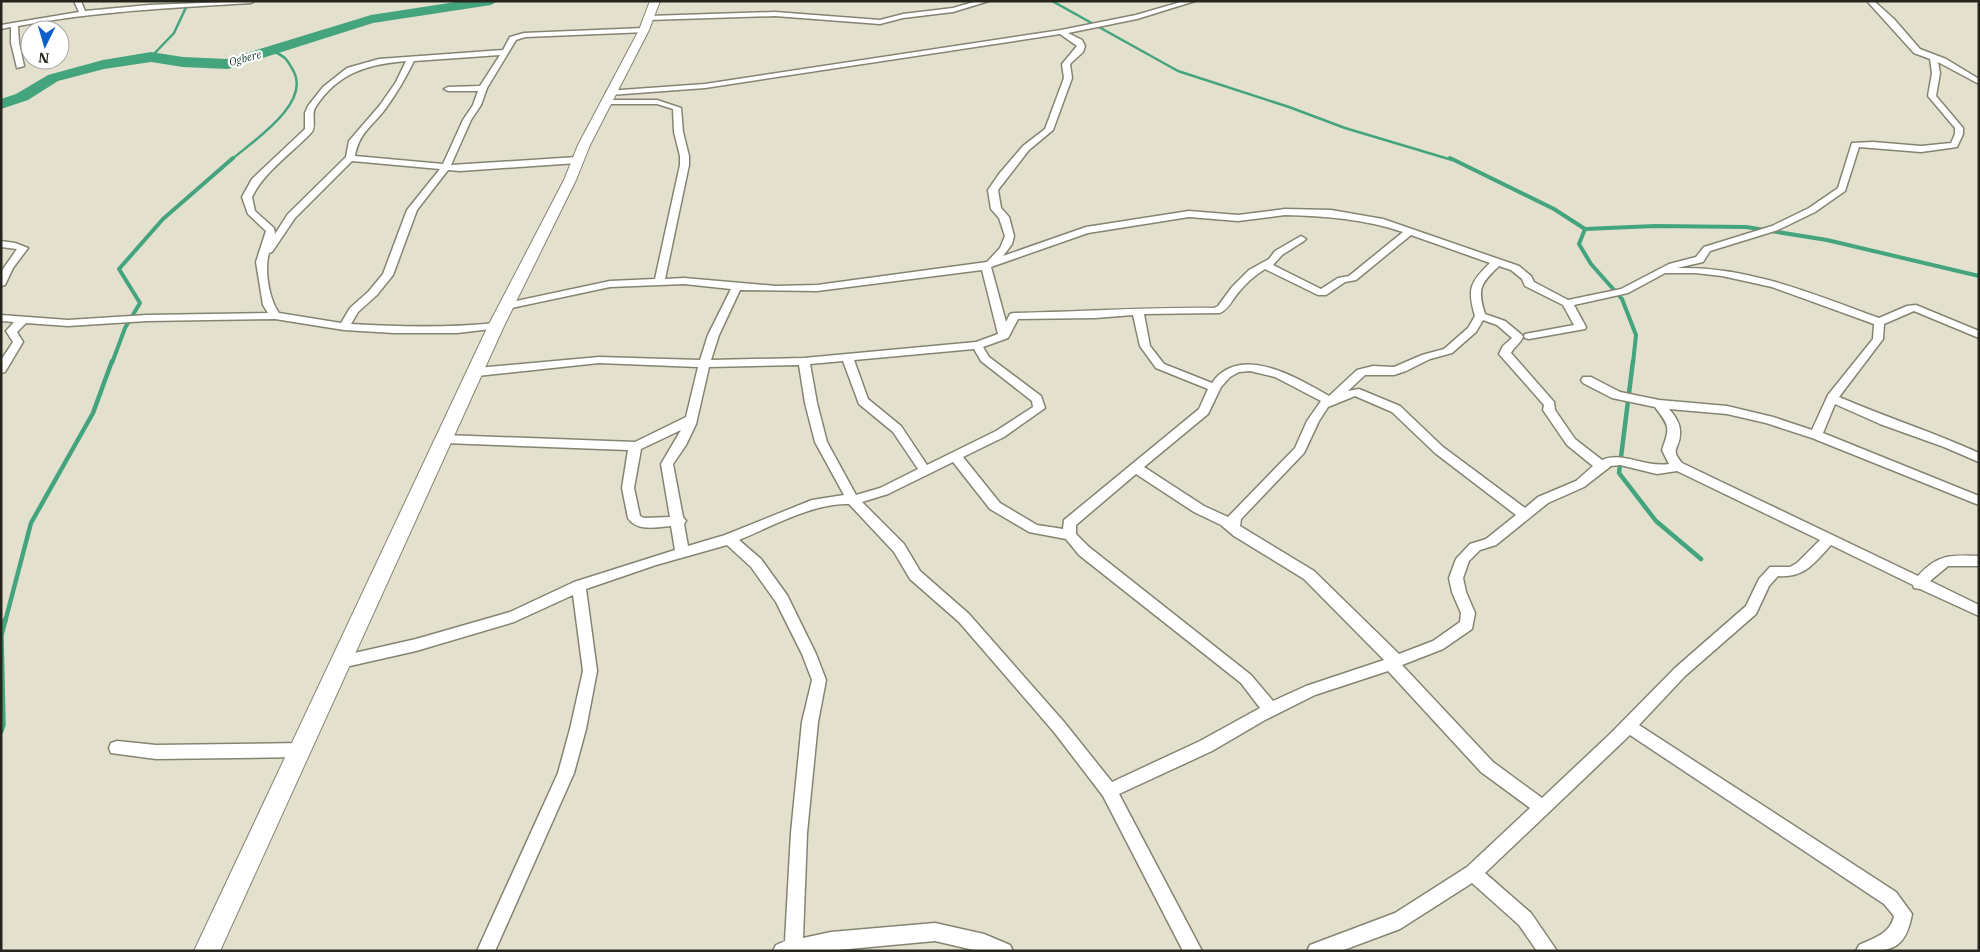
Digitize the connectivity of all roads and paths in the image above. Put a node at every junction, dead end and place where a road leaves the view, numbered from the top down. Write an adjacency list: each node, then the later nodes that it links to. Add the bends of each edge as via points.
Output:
1 (77, 1): 7 (street)
2 (251, 1): 7 (street)
3 (655, 1): 8 (main road)
4 (986, 1): 8 (street, via 880,22 775,14)
5 (1192, 1): 11 (street, via 1137,17)
6 (1870, 1): 13 (street, via 1913,48)
7 (83, 14): 9 (street)
8 (646, 24): 12 (street, via 524,35 513,40); 19 (main road)
9 (14, 25): 10 (street); 15 (street)
10 (1, 27)
11 (1061, 32): 19 (street); 29 (street, via 1079,42 1080,50 1066,64 1068,78 1049,130 1026,148 993,190 996,209 1004,217 1009,237 998,256)
12 (504, 52): 14 (street); 17 (street)
13 (1934, 57): 16 (street); 30 (street, via 1936,73 1932,96 1959,128 1954,145 1906,148 1855,145 1842,189 1812,210 1775,228 1707,249 1699,260 1679,262)
14 (411, 59): 20 (street, via 389,99 353,141); 26 (street, via 380,61 350,70 338,78 311,108 309,130 255,181 247,197 251,212 271,230)
15 (20, 66)
16 (1979, 82)
17 (483, 88): 18 (street); 22 (street)
18 (448, 89)
19 (608, 98): 21 (main road); 31 (street, via 657,102 677,108 678,133 686,163)
20 (350, 158): 22 (street); 26 (street, via 291,216)
21 (577, 160): 22 (street); 35 (main road)
22 (445, 168): 43 (street, via 412,210 388,275 354,310)
23 (1410, 231): 27 (street); 28 (street, via 1352,278 1342,280 1322,294); 29 (street, via 1331,212 1285,212 1238,218 1189,214 1086,230)
24 (1301, 239): 28 (street)
25 (1, 244): 32 (street, via 22,248)
26 (261, 262): 37 (street, via 268,305)
27 (1497, 262): 34 (street, via 1520,271 1529,284); 38 (street, via 1482,276 1473,292)
28 (1266, 265): 36 (street, via 1253,272 1216,311)
29 (986, 266): 33 (street, via 817,288); 45 (street)
30 (1659, 272): 34 (street, via 1630,289 1593,300); 41 (street, via 1704,269 1728,272)
31 (659, 282): 33 (street, via 684,281); 35 (street, via 610,284)
32 (1, 283)
33 (736, 287): 50 (street, via 716,327)
34 (1567, 303): 46 (street, via 1581,327)
35 (507, 306): 42 (main road)
36 (1138, 312): 45 (street, via 1014,316); 54 (street, via 1145,346 1160,366)
37 (275, 316): 40 (street, via 68,323); 43 (street)
38 (1480, 316): 56 (street, via 1472,330 1448,351 1394,371 1361,372); 64 (street, via 1501,323 1518,337 1505,354 1545,398 1550,405 1548,410 1571,442)
39 (1, 318): 40 (street)
40 (23, 320): 51 (street, via 11,331 18,342)
41 (1879, 322): 44 (street, via 1916,308); 55 (street, via 1878,339)
42 (496, 326): 43 (street, via 457,330); 52 (main road)
43 (344, 327)
44 (1979, 335)
45 (1004, 336): 47 (street)
46 (1529, 336)
47 (977, 345): 48 (street); 62 (street, via 985,359 1037,399 1039,408 1000,434)
48 (848, 357): 49 (street); 67 (street, via 863,400 897,429)
49 (804, 361): 50 (street); 68 (street, via 821,442)
50 (704, 364): 52 (street, via 600,360); 58 (street)
51 (1, 370)
52 (477, 372): 60 (main road)
53 (1587, 380): 57 (street, via 1616,395)
54 (1215, 388): 56 (street, via 1226,374 1237,370 1264,369); 66 (street, via 1204,411)
55 (1832, 398): 59 (street); 63 (street)
56 (1330, 401): 70 (street, via 1355,392 1396,410 1439,450); 72 (street, via 1324,404 1313,421 1300,450 1234,518)
57 (1660, 404): 59 (street, via 1727,410); 65 (street, via 1675,430 1668,453)
58 (691, 419): 61 (street, via 647,444); 71 (street, via 682,443 667,464)
59 (1816, 434): 69 (street)
60 (445, 439): 61 (street); 81 (main road)
61 (635, 446): 71 (street, via 628,488 634,518 642,523)
62 (955, 456): 67 (street); 73 (street, via 995,506 1034,529)
63 (1979, 458)
64 (1602, 466): 65 (street, via 1620,461 1658,470); 70 (street, via 1580,484 1543,500)
65 (1678, 466): 75 (street)
66 (1136, 468): 72 (street, via 1200,509); 73 (street, via 1069,523)
67 (925, 471): 68 (street, via 884,491)
68 (853, 500): 74 (street, via 817,503); 87 (street, via 899,548 915,575 964,618 1059,727)
69 (1979, 501)
70 (1524, 514): 82 (street, via 1490,542 1475,547 1463,559 1456,578 1468,614 1467,625 1438,645)
71 (679, 521): 76 (street)
72 (1234, 526): 82 (street, via 1239,533 1309,575)
73 (1070, 535): 83 (street, via 1084,550 1246,679)
74 (729, 539): 76 (street); 91 (street, via 756,563 782,599 818,680 810,722)
75 (1828, 540): 78 (street); 84 (street, via 1802,568 1791,572 1775,571 1764,583 1751,610 1680,672)
76 (682, 553): 79 (street)
77 (1979, 561): 78 (street, via 1943,560)
78 (1919, 584): 80 (street)
79 (579, 586): 81 (street, via 514,616 416,645); 93 (street, via 590,671 578,729 566,773)
80 (1979, 611)
81 (341, 662): 86 (main road)
82 (1393, 662): 83 (street, via 1311,690); 88 (street, via 1489,768)
83 (1271, 710): 87 (street, via 1206,746)
84 (1628, 726): 88 (street); 98 (street, via 1890,898 1903,914 1902,926 1896,936)
85 (117, 748): 86 (street, via 156,752)
86 (302, 750): 92 (main road)
87 (1109, 791): 95 (street)
88 (1543, 808): 89 (street)
89 (1472, 874): 96 (street, via 1400,920); 97 (street, via 1525,919)
90 (831, 946): 91 (street); 94 (street, via 935,932)
91 (788, 949)
92 (207, 951)
93 (486, 951)
94 (1004, 951)
95 (1193, 951)
96 (1316, 951)
97 (1548, 951)
98 (1865, 951)

